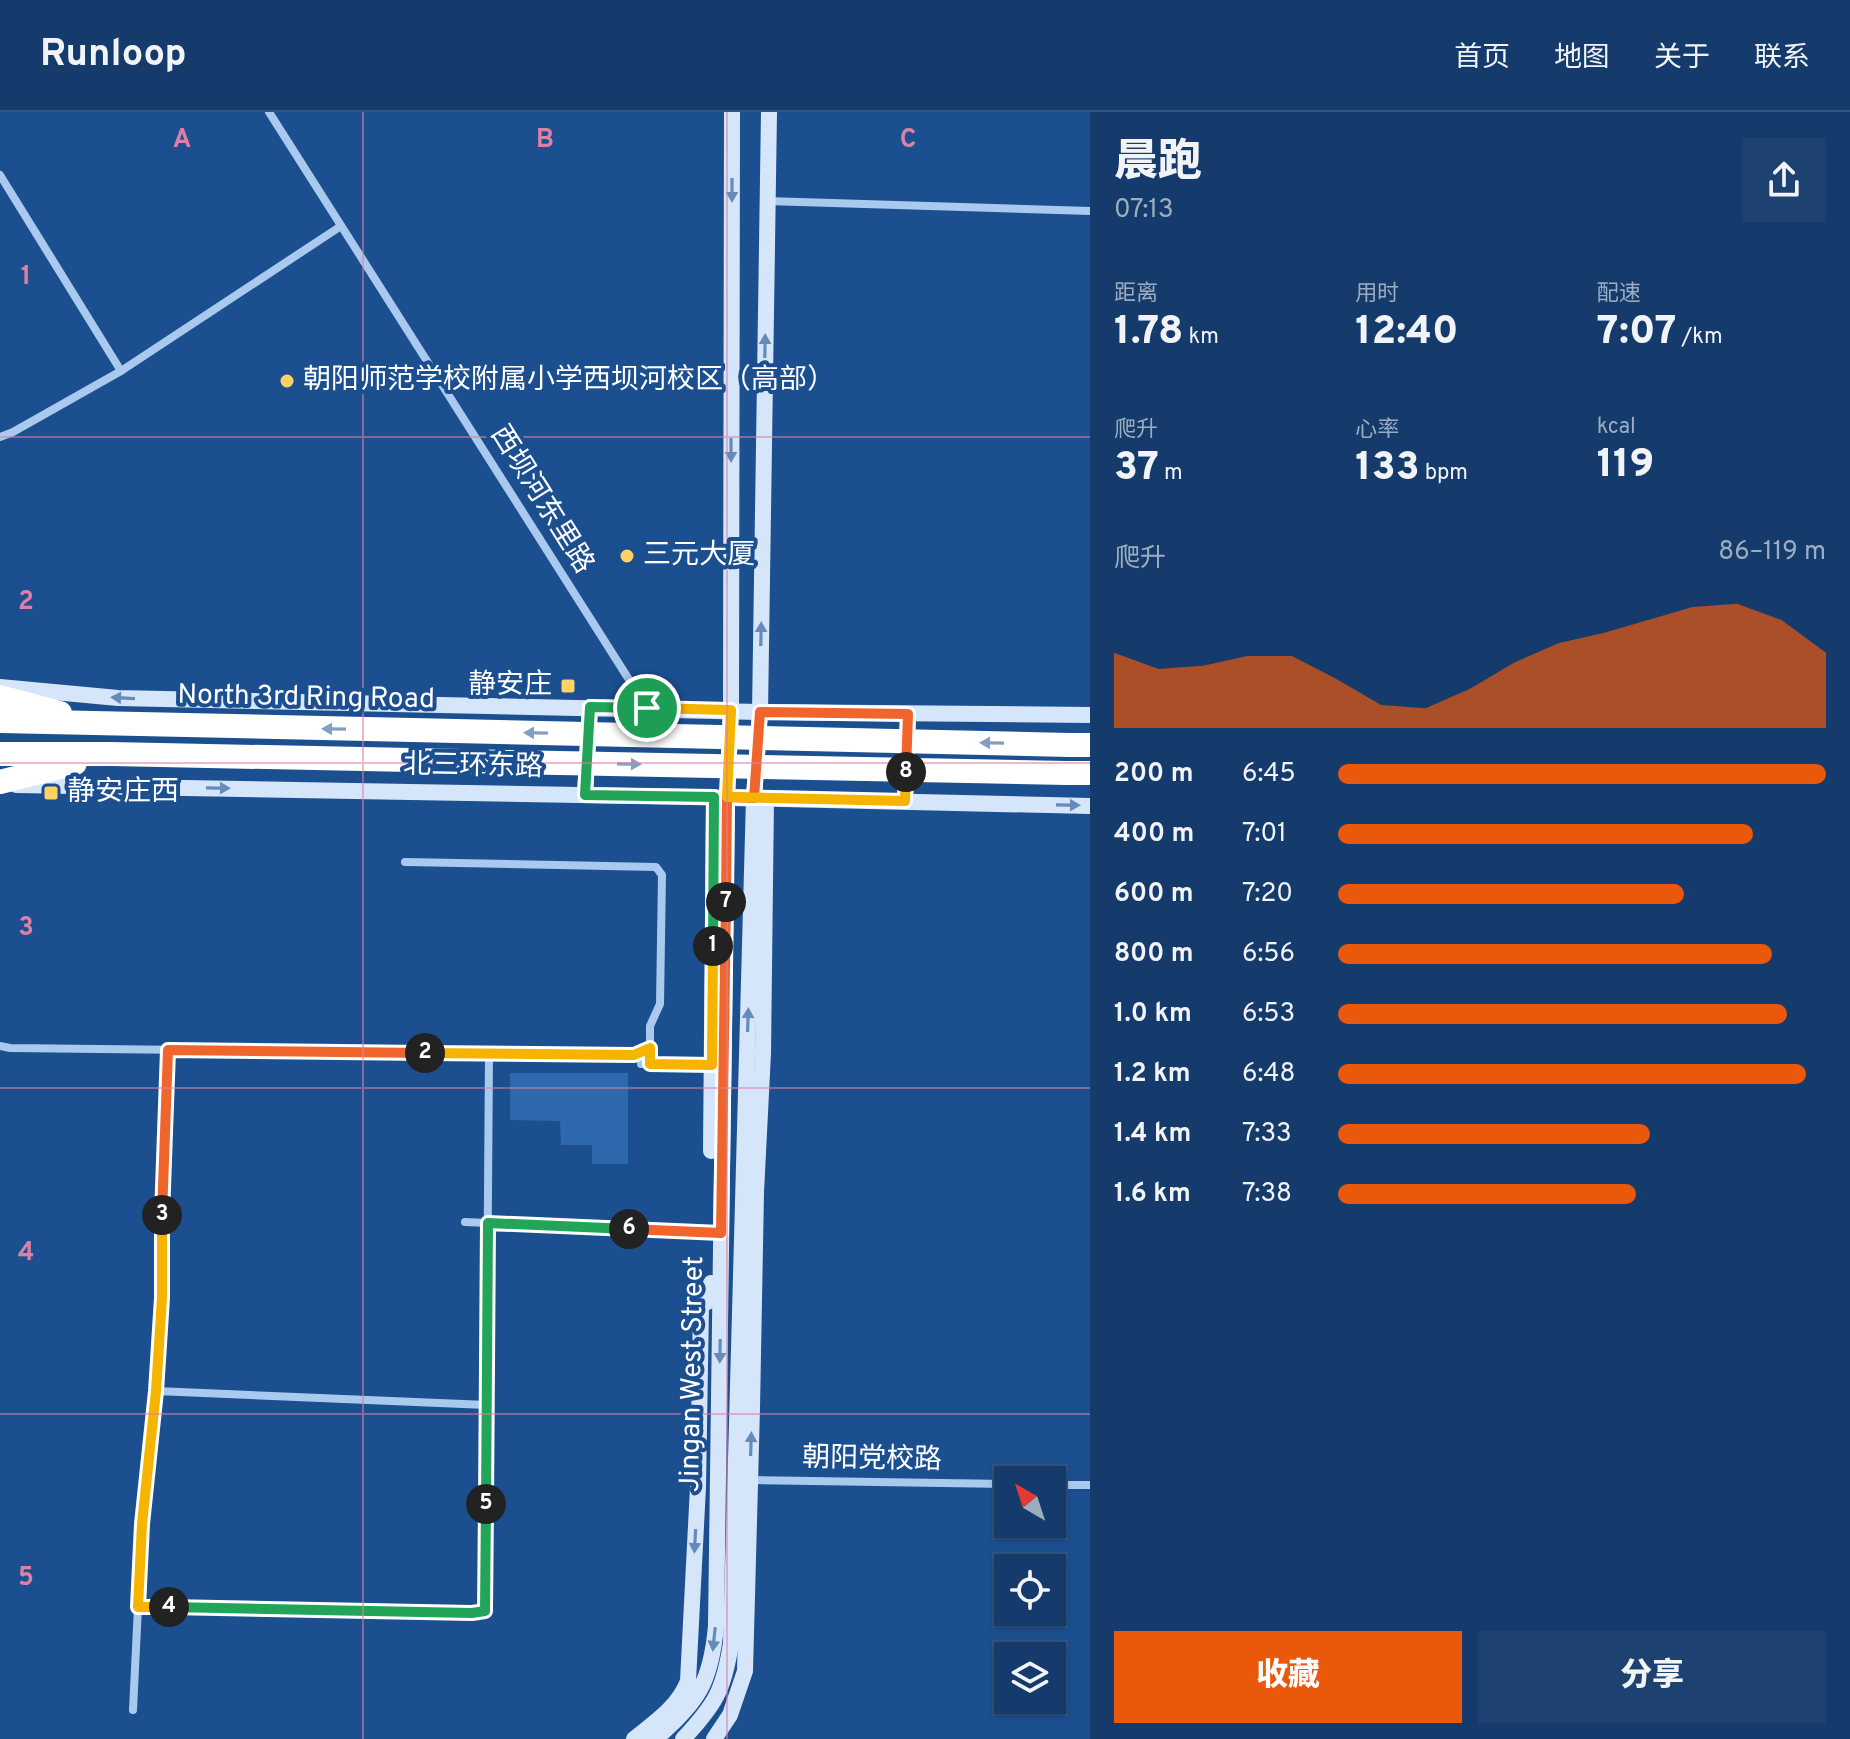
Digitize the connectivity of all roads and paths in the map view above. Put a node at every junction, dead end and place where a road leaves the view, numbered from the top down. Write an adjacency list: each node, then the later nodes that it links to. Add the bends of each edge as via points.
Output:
1 (269, 112): 7 (street, 西坝河东里路)
2 (732, 112): 14 (street, Jingan West Street, one-way to 14)
3 (769, 112): 5 (street)
4 (0, 175): 8 (street)
5 (767, 201): 6 (street); 15 (street, one-way to 5)
6 (1090, 211)
7 (341, 226): 8 (street); 13 (street, 西坝河东里路)
8 (121, 371): 9 (street)
9 (0, 437)
10 (0, 687): 12 (street, one-way to 10, via 118,698)
11 (0, 697): 19 (highway)
12 (590, 707): 13 (street); 25 (street)
13 (647, 708): 14 (street)
14 (731, 710): 15 (street); 26 (street, Jingan West Street)
15 (760, 712): 16 (street); 27 (street)
16 (908, 714): 17 (street); 28 (street)
17 (1090, 715)
18 (0, 721): 19 (highway, North 3rd Ring Road)
19 (97, 723): 20 (highway, North 3rd Ring Road, one-way to 19, bridge)
20 (1080, 745)
21 (0, 754): 22 (highway)
22 (111, 754): 23 (highway, one-way to 23, bridge); 24 (highway)
23 (1079, 773)
24 (0, 783): 25 (street, 北三环东路, one-way to 25)
25 (585, 795): 26 (street, 北三环东路)
26 (720, 797): 27 (street, 北三环东路); 36 (street, Jingan West Street)
27 (760, 798): 28 (street, 北三环东路); 35 (street); 37 (street, Jingan West Street, one-way to 27)
28 (905, 801): 29 (street, 北三环东路, one-way to 29)
29 (1090, 806)
30 (405, 862): 32 (street, via 656,867 662,875 660,1004 650,1026)
31 (0, 1046): 33 (street)
32 (650, 1048): 34 (street, via 634,1055); 36 (street, via 646,1064)
33 (168, 1050): 34 (street); 41 (street)
34 (489, 1053): 39 (street)
35 (763, 1053): 37 (street); 43 (street, one-way to 35)
36 (718, 1065): 40 (street, Jingan West Street)
37 (745, 1098): 43 (street, Jingan West Street)
38 (465, 1222): 39 (street)
39 (488, 1223): 40 (street); 42 (street)
40 (716, 1232): 49 (street, one-way to 49, via 711,1300 701,1305 688,1681 674,1705); 50 (street, Jingan West Street, one-way to 50, via 714,1650 700,1691)
41 (156, 1391): 42 (street); 47 (street)
42 (487, 1405): 47 (street, via 485,1611)
43 (743, 1480): 44 (street, 朝阳党校路); 51 (street, Jingan West Street, via 728,1668 720,1692); 52 (street, via 745,1671 730,1715)
44 (994, 1484)
45 (1066, 1485): 46 (street)
46 (1090, 1485)
47 (138, 1607): 48 (street)
48 (133, 1710)
49 (634, 1739)
50 (655, 1739)
51 (683, 1739)
52 (714, 1739)

